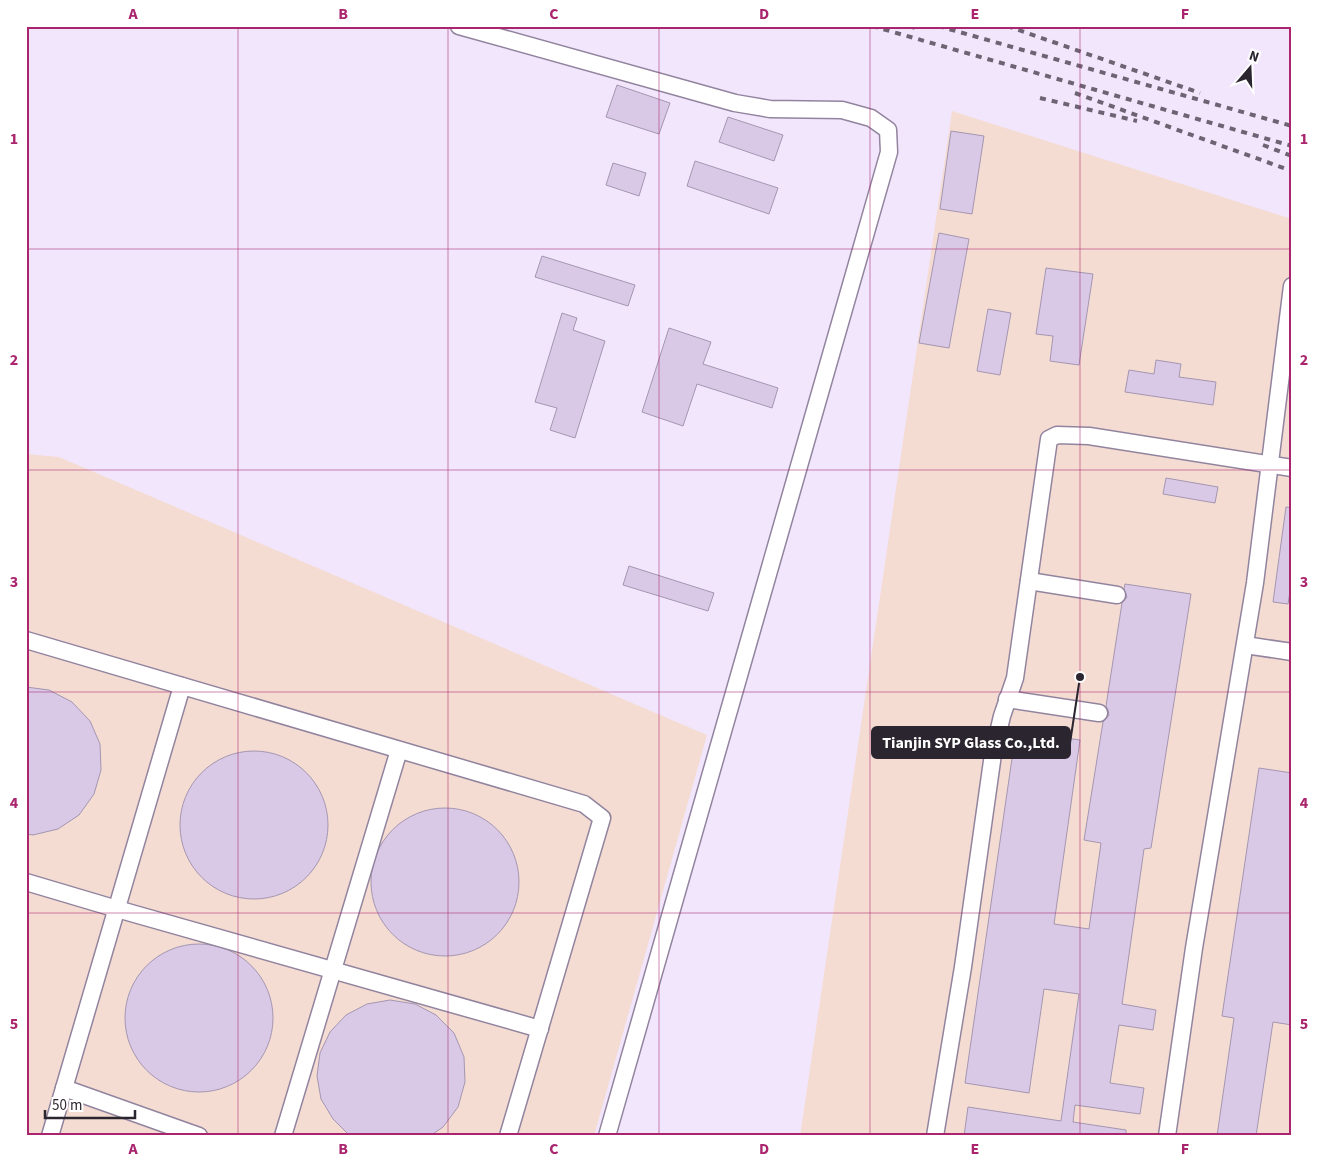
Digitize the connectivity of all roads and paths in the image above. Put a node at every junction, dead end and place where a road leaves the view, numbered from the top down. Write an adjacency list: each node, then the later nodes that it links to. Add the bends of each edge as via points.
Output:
1 (459, 26): 23 (street, via 735,103 770,109 842,110 871,118 888,130 889,152)
2 (1292, 286): 3 (street)
3 (1270, 464): 4 (street); 5 (street, via 1089,436 1057,435 1048,440); 8 (street)
4 (1292, 468)
5 (1029, 581): 6 (street); 11 (street, via 1015,678)
6 (1117, 595)
7 (26, 640): 10 (street)
8 (1245, 645): 9 (street); 25 (street, via 1194,948)
9 (1292, 652)
10 (182, 686): 13 (street); 15 (street)
11 (1008, 699): 12 (street); 24 (street, via 993,754)
12 (1099, 713)
13 (399, 750): 16 (street); 17 (street, via 584,804 602,818)
14 (26, 882): 15 (street)
15 (117, 910): 16 (street); 18 (street)
16 (333, 971): 17 (street); 21 (street)
17 (540, 1029): 22 (street)
18 (64, 1088): 19 (street); 20 (street)
19 (50, 1136)
20 (199, 1136)
21 (283, 1136)
22 (508, 1136)
23 (607, 1136)
24 (935, 1136)
25 (1167, 1136)

